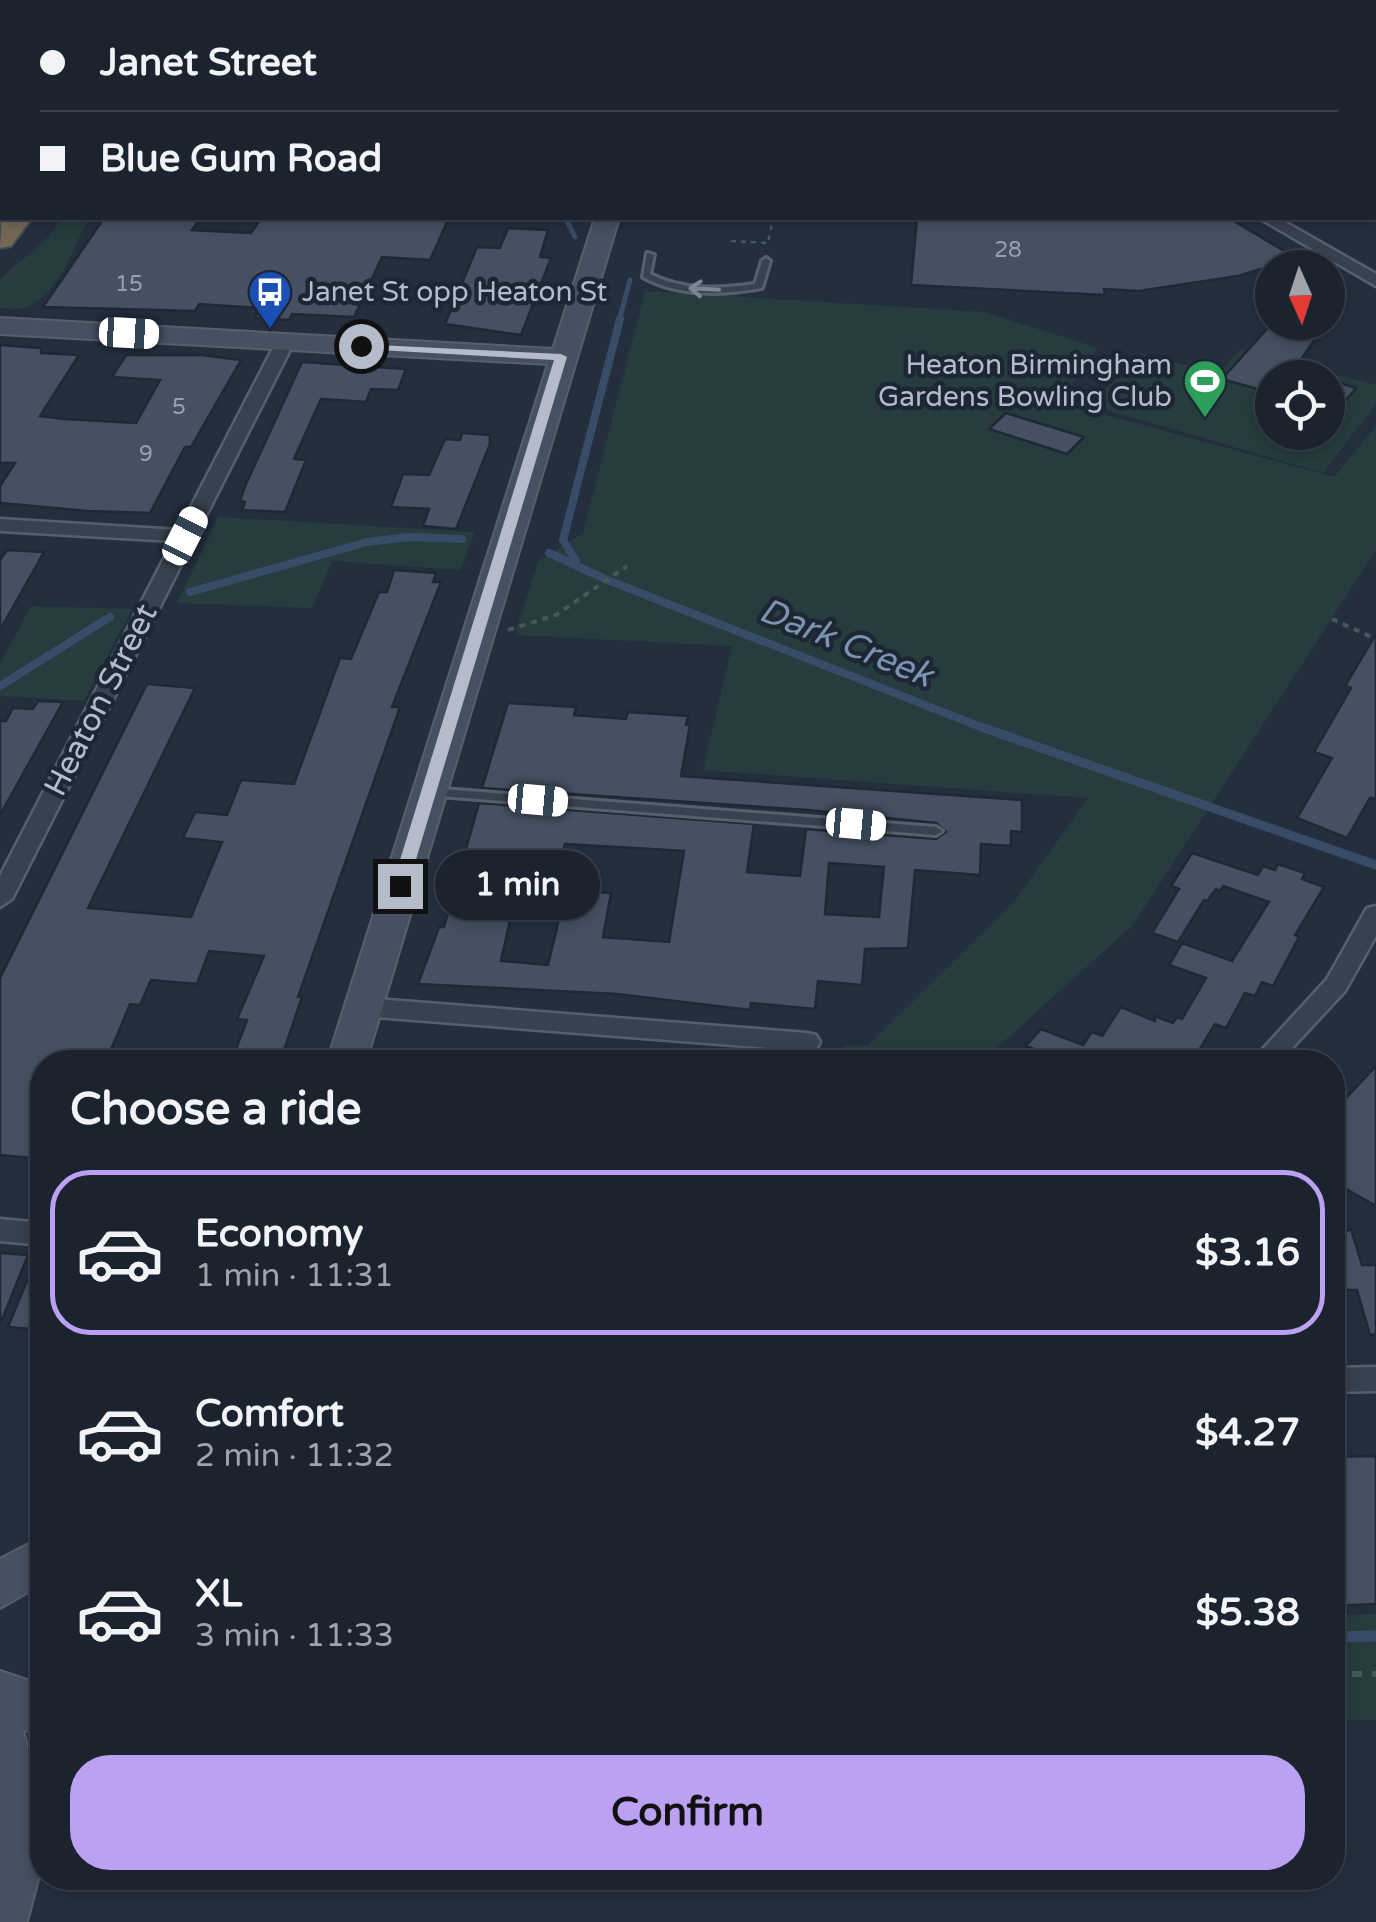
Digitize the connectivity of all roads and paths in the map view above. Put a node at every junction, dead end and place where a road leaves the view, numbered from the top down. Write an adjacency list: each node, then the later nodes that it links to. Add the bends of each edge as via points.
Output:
1 (607, 220): 10 (main road)
2 (772, 220): 4 (path, via 768,243)
3 (1273, 221): 7 (street)
4 (731, 241)
5 (650, 255): 6 (lane, one-way to 5, via 759,286 664,287 646,276)
6 (766, 261)
7 (1376, 281)
8 (0, 326): 9 (main road)
9 (285, 342): 10 (main road); 12 (street, Heaton Street)
10 (561, 357): 15 (main road)
11 (0, 525): 12 (street)
12 (185, 536): 19 (street, Heaton Street)
13 (628, 566): 15 (path, via 589,596 524,628)
14 (1332, 619): 16 (path)
15 (480, 631): 17 (main road)
16 (1376, 639)
17 (430, 792): 18 (lane); 21 (main road)
18 (936, 831)
19 (0, 899)
20 (1376, 914): 24 (street, via 1336,985)
21 (363, 1007): 22 (street); 23 (main road)
22 (807, 1042)
23 (350, 1050)
24 (1275, 1050)
25 (0, 1230): 26 (street)
26 (30, 1233)
27 (1376, 1379): 28 (street)
28 (1345, 1380)
29 (1345, 1674): 30 (path)
30 (1376, 1674)
31 (0, 1696): 32 (main road)
32 (30, 1707)
33 (0, 1737): 34 (main road)
34 (30, 1836): 35 (main road)
35 (0, 1922)

